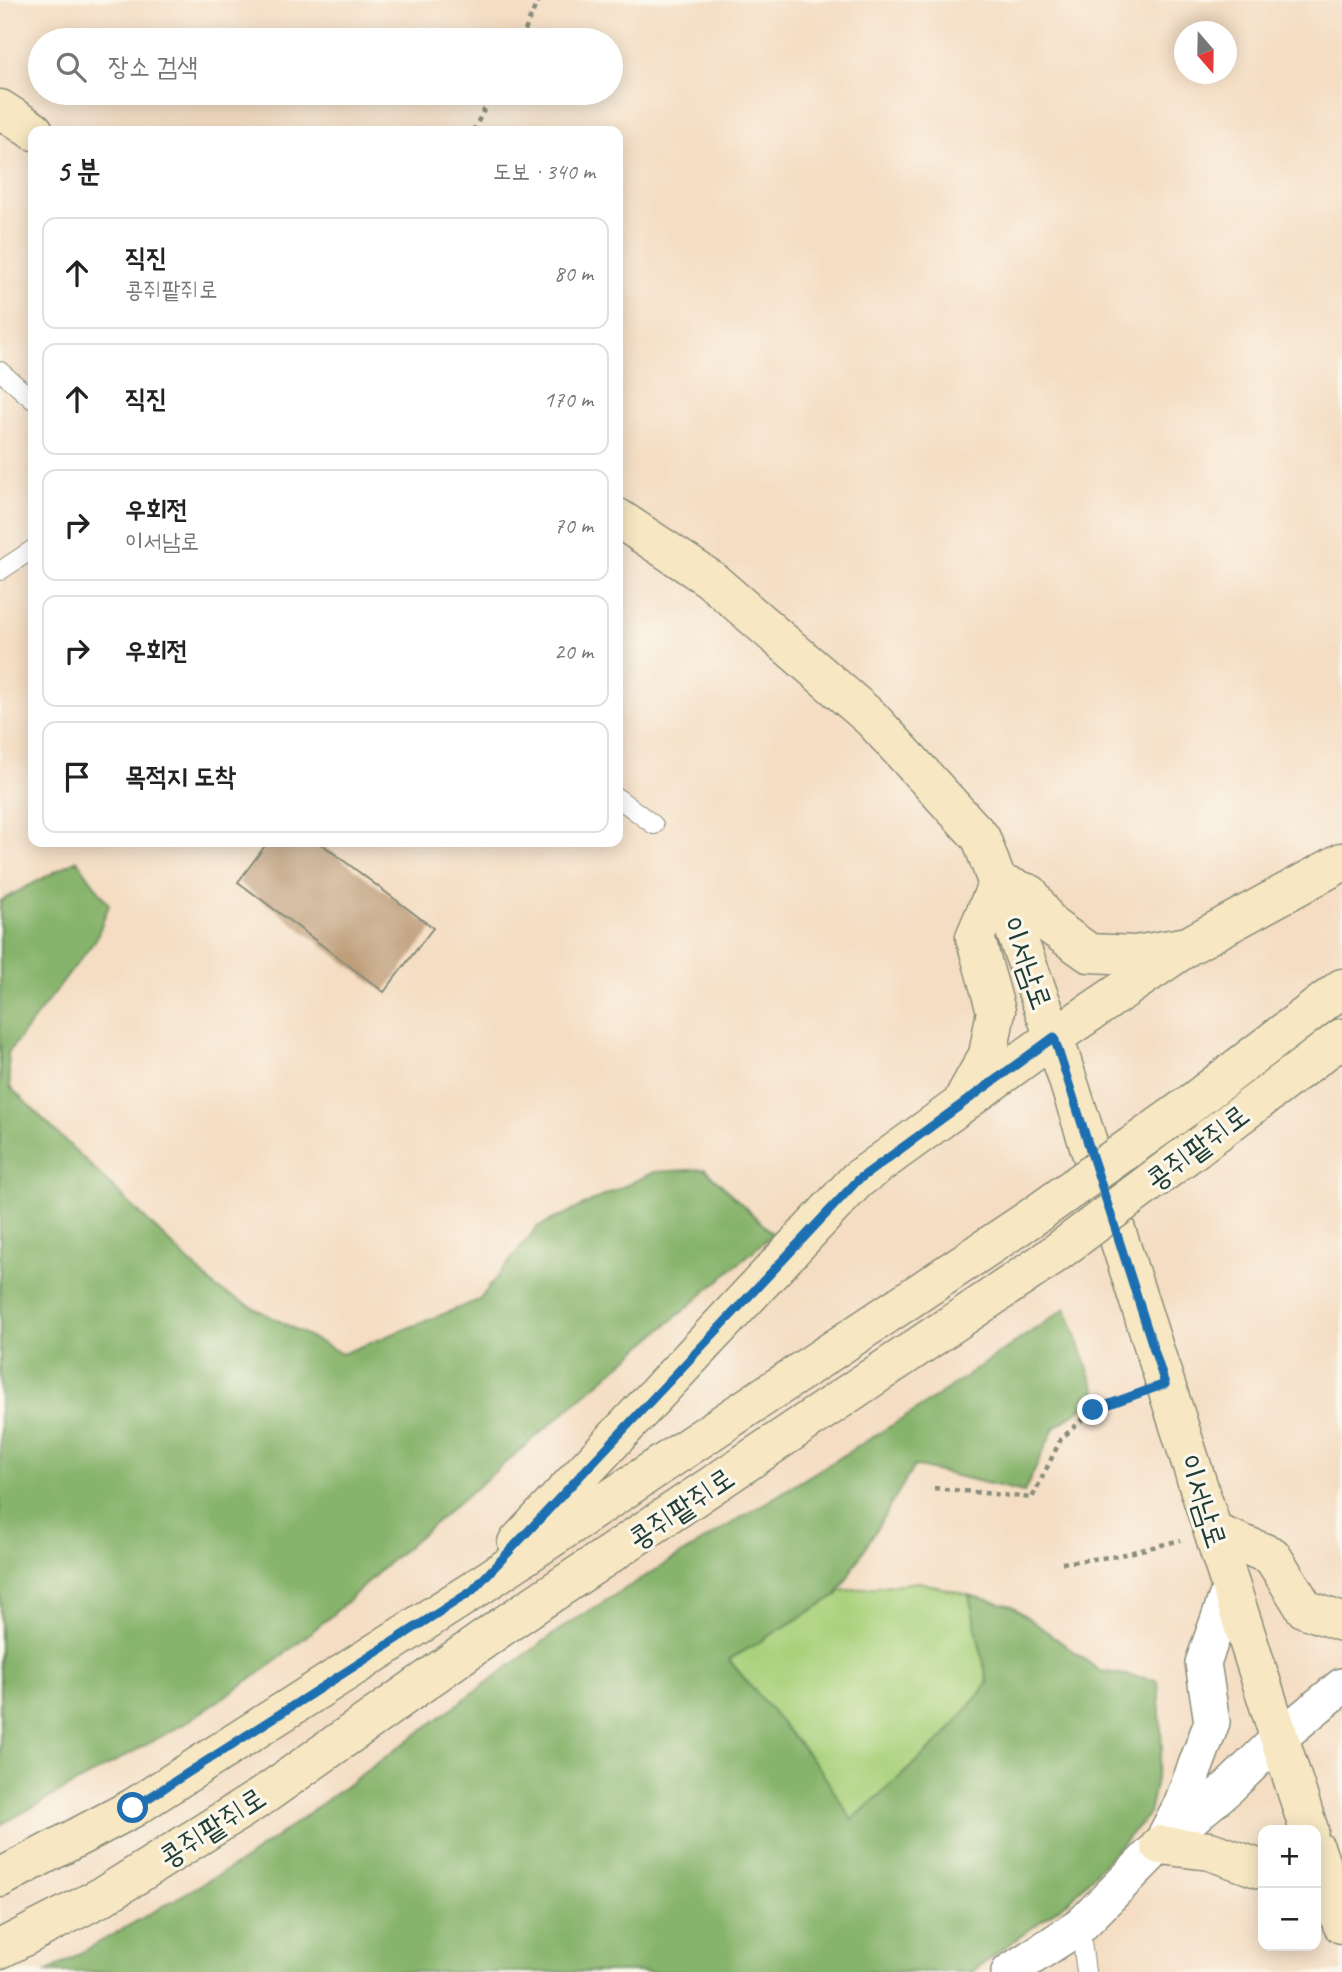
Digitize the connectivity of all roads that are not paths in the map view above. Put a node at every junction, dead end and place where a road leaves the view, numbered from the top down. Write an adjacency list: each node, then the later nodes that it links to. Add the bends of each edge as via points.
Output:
1 (0, 109): 2 (main road)
2 (28, 127)
3 (0, 370): 4 (lane)
4 (28, 395)
5 (623, 521): 11 (main road, 이서남로, via 710,579 871,718 981,838)
6 (28, 552): 7 (lane)
7 (0, 571)
8 (623, 802): 9 (lane)
9 (653, 825)
10 (1342, 862): 12 (main road)
11 (998, 883): 12 (main road, via 1030,894 1050,925 1089,953 1135,955); 14 (main road, 이서남로); 16 (main road, via 975,937 996,1012 988,1055)
12 (1188, 946): 14 (main road)
13 (1342, 988): 19 (main road, 콩쥐팥쥐로, bridge, via 1031,1218)
14 (1054, 1037): 16 (main road); 17 (main road, 이서남로)
15 (1342, 1038): 30 (main road, 콩쥐팥쥐로, bridge, via 1044,1262 500,1628 264,1795 103,1896)
16 (960, 1105): 19 (main road, via 858,1180)
17 (1213, 1532): 18 (main road, 이서남로); 20 (main road, via 1272,1556 1305,1609)
18 (1230, 1587): 22 (main road, 이서남로); 24 (street, via 1202,1663 1212,1722 1181,1805)
19 (472, 1591): 27 (main road, 콩쥐팥쥐로, via 133,1808)
20 (1342, 1622)
21 (1342, 1686): 22 (street)
22 (1279, 1738): 23 (main road, 이서남로); 24 (street)
23 (1307, 1825)
24 (1160, 1845): 25 (main road, via 1210,1851); 29 (street)
25 (1258, 1868)
26 (1321, 1870): 28 (main road)
27 (0, 1878)
28 (1332, 1914)
29 (1080, 1926): 31 (street); 32 (lane)
30 (0, 1949)
31 (1009, 1972)
32 (1086, 1972)

